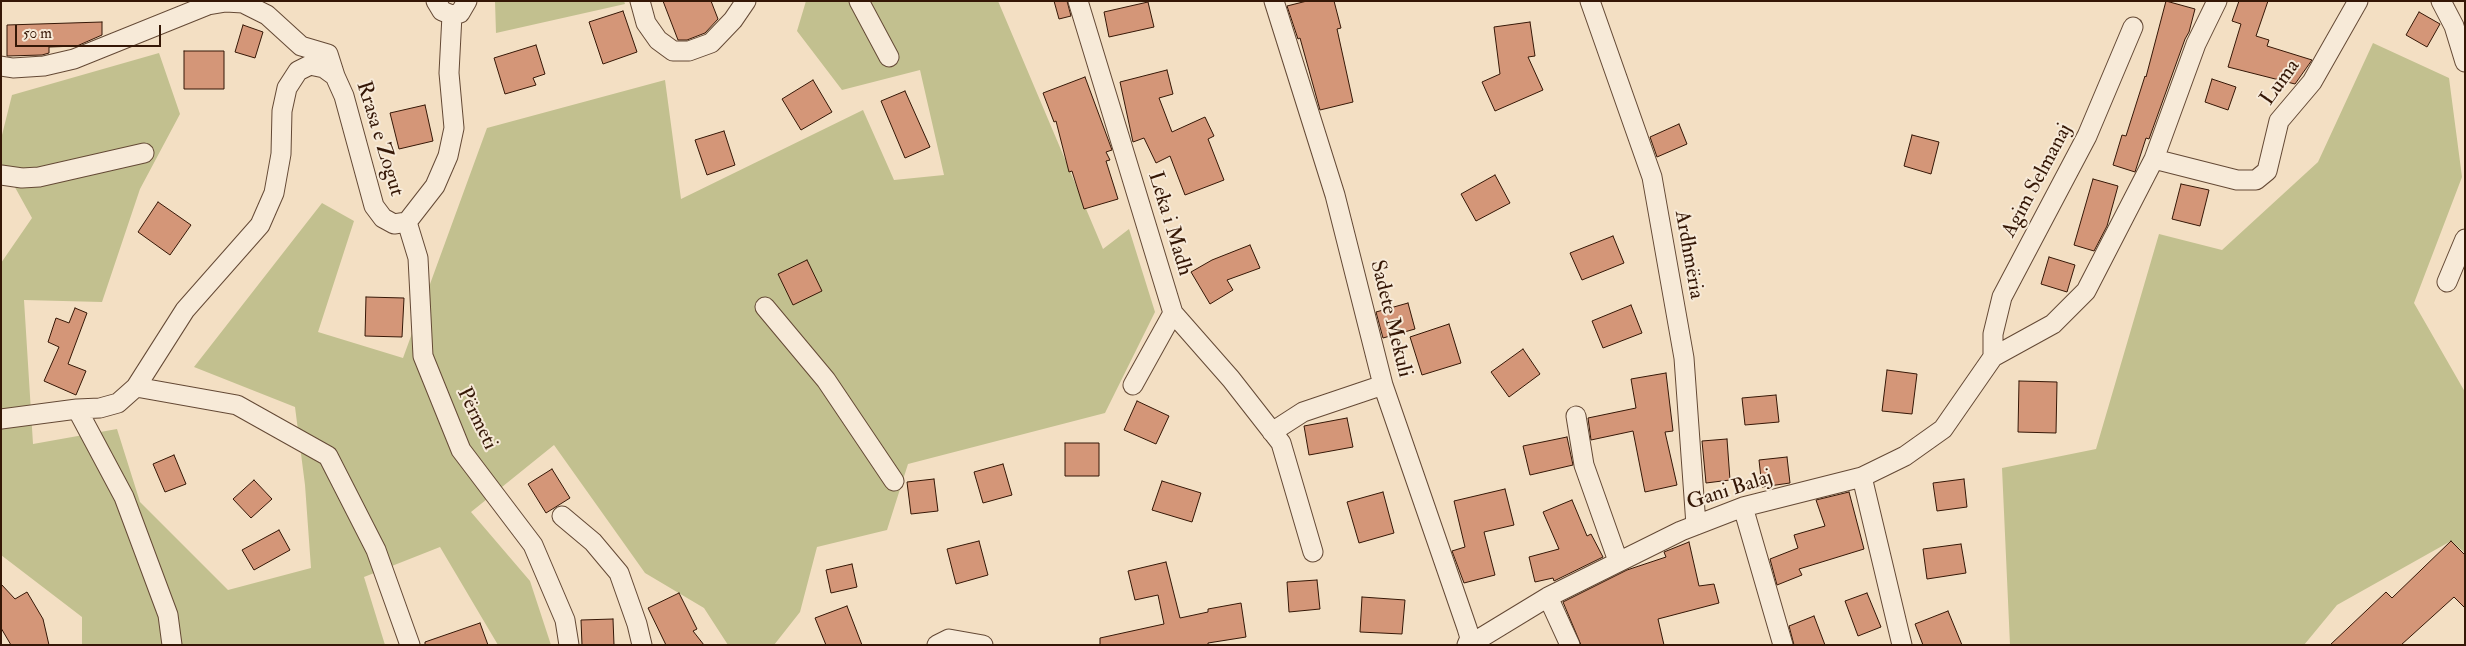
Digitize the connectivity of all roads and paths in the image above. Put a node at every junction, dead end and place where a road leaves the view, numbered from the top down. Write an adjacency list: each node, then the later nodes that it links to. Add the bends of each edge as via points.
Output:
1 (436, 1): 12 (street, via 442,11)
2 (467, 1): 12 (street, via 460,13)
3 (640, 1): 4 (street, via 646,24 658,40 673,50 689,51 711,43)
4 (746, 1)
5 (859, 1): 15 (street)
6 (1078, 1): 26 (street, Leka i Madh)
7 (1274, 1): 28 (street, Sadete Mekuli, via 1335,195)
8 (1590, 1): 39 (street, Ardhmëria, via 1652,177 1684,358)
9 (2216, 1): 20 (street, via 2196,44)
10 (2358, 1): 20 (street, Luma, via 2312,82 2279,121 2267,171 2256,180 2237,180)
11 (2441, 1): 14 (street)
12 (452, 15): 22 (street, Rrasa e Zogut, via 449,73 454,128 448,156 435,186)
13 (2133, 27): 27 (street, Agim Selmanaj, via 2087,136 2002,297 1992,334)
14 (2460, 29): 16 (street)
15 (889, 57)
16 (2465, 62)
17 (1, 66): 18 (street, via 44,66 74,59 208,5 226,2 243,3 267,15 301,46 328,54)
18 (335, 76): 22 (street, Rrasa e Zogut, via 344,96 374,206 383,218 394,224); 30 (street, Rrasa e Zogut, via 324,68 310,66 298,71 287,88 274,193 260,225 184,310)
19 (144, 153): 21 (street, via 39,177)
20 (2154, 159): 27 (street, via 2086,291 2053,324)
21 (1, 175)
22 (407, 222): 45 (street, Përmeti, via 418,258 423,356 462,450 533,546 565,620)
23 (2465, 239): 24 (street)
24 (2447, 282)
25 (765, 307): 36 (street, via 826,380)
26 (1173, 313): 29 (street); 34 (street, Leka i Madh, via 1231,378)
27 (1993, 357): 35 (street, Gani Balaj, via 1943,429 1905,456)
28 (1383, 385): 34 (street, via 1302,412); 49 (street, Sadete Mekuli, via 1467,628)
29 (1133, 386)
30 (136, 387): 31 (street, Rrasa e Zogut, via 118,403); 44 (street, via 237,405 328,456 376,550)
31 (76, 409): 33 (street, Rrasa e Zogut); 43 (street, via 124,497 168,615)
32 (1576, 416): 41 (street, via 1584,465)
33 (1, 420)
34 (1272, 432): 40 (street, Leka i Madh, via 1281,443)
35 (1862, 476): 37 (street, Gani Balaj); 52 (street)
36 (894, 481)
37 (1743, 507): 39 (street, Gani Balaj); 51 (street)
38 (562, 516): 46 (street, via 593,542 619,573 638,624)
39 (1696, 525): 41 (street, Gani Balaj)
40 (1313, 552)
41 (1618, 561): 42 (street, Gani Balaj)
42 (1548, 597): 49 (street, Gani Balaj); 50 (street)
43 (172, 645)
44 (410, 645)
45 (569, 645)
46 (642, 645)
47 (937, 645): 48 (street, via 948,640)
48 (983, 645)
49 (1468, 645)
50 (1570, 645)
51 (1783, 645)
52 (1902, 645)

